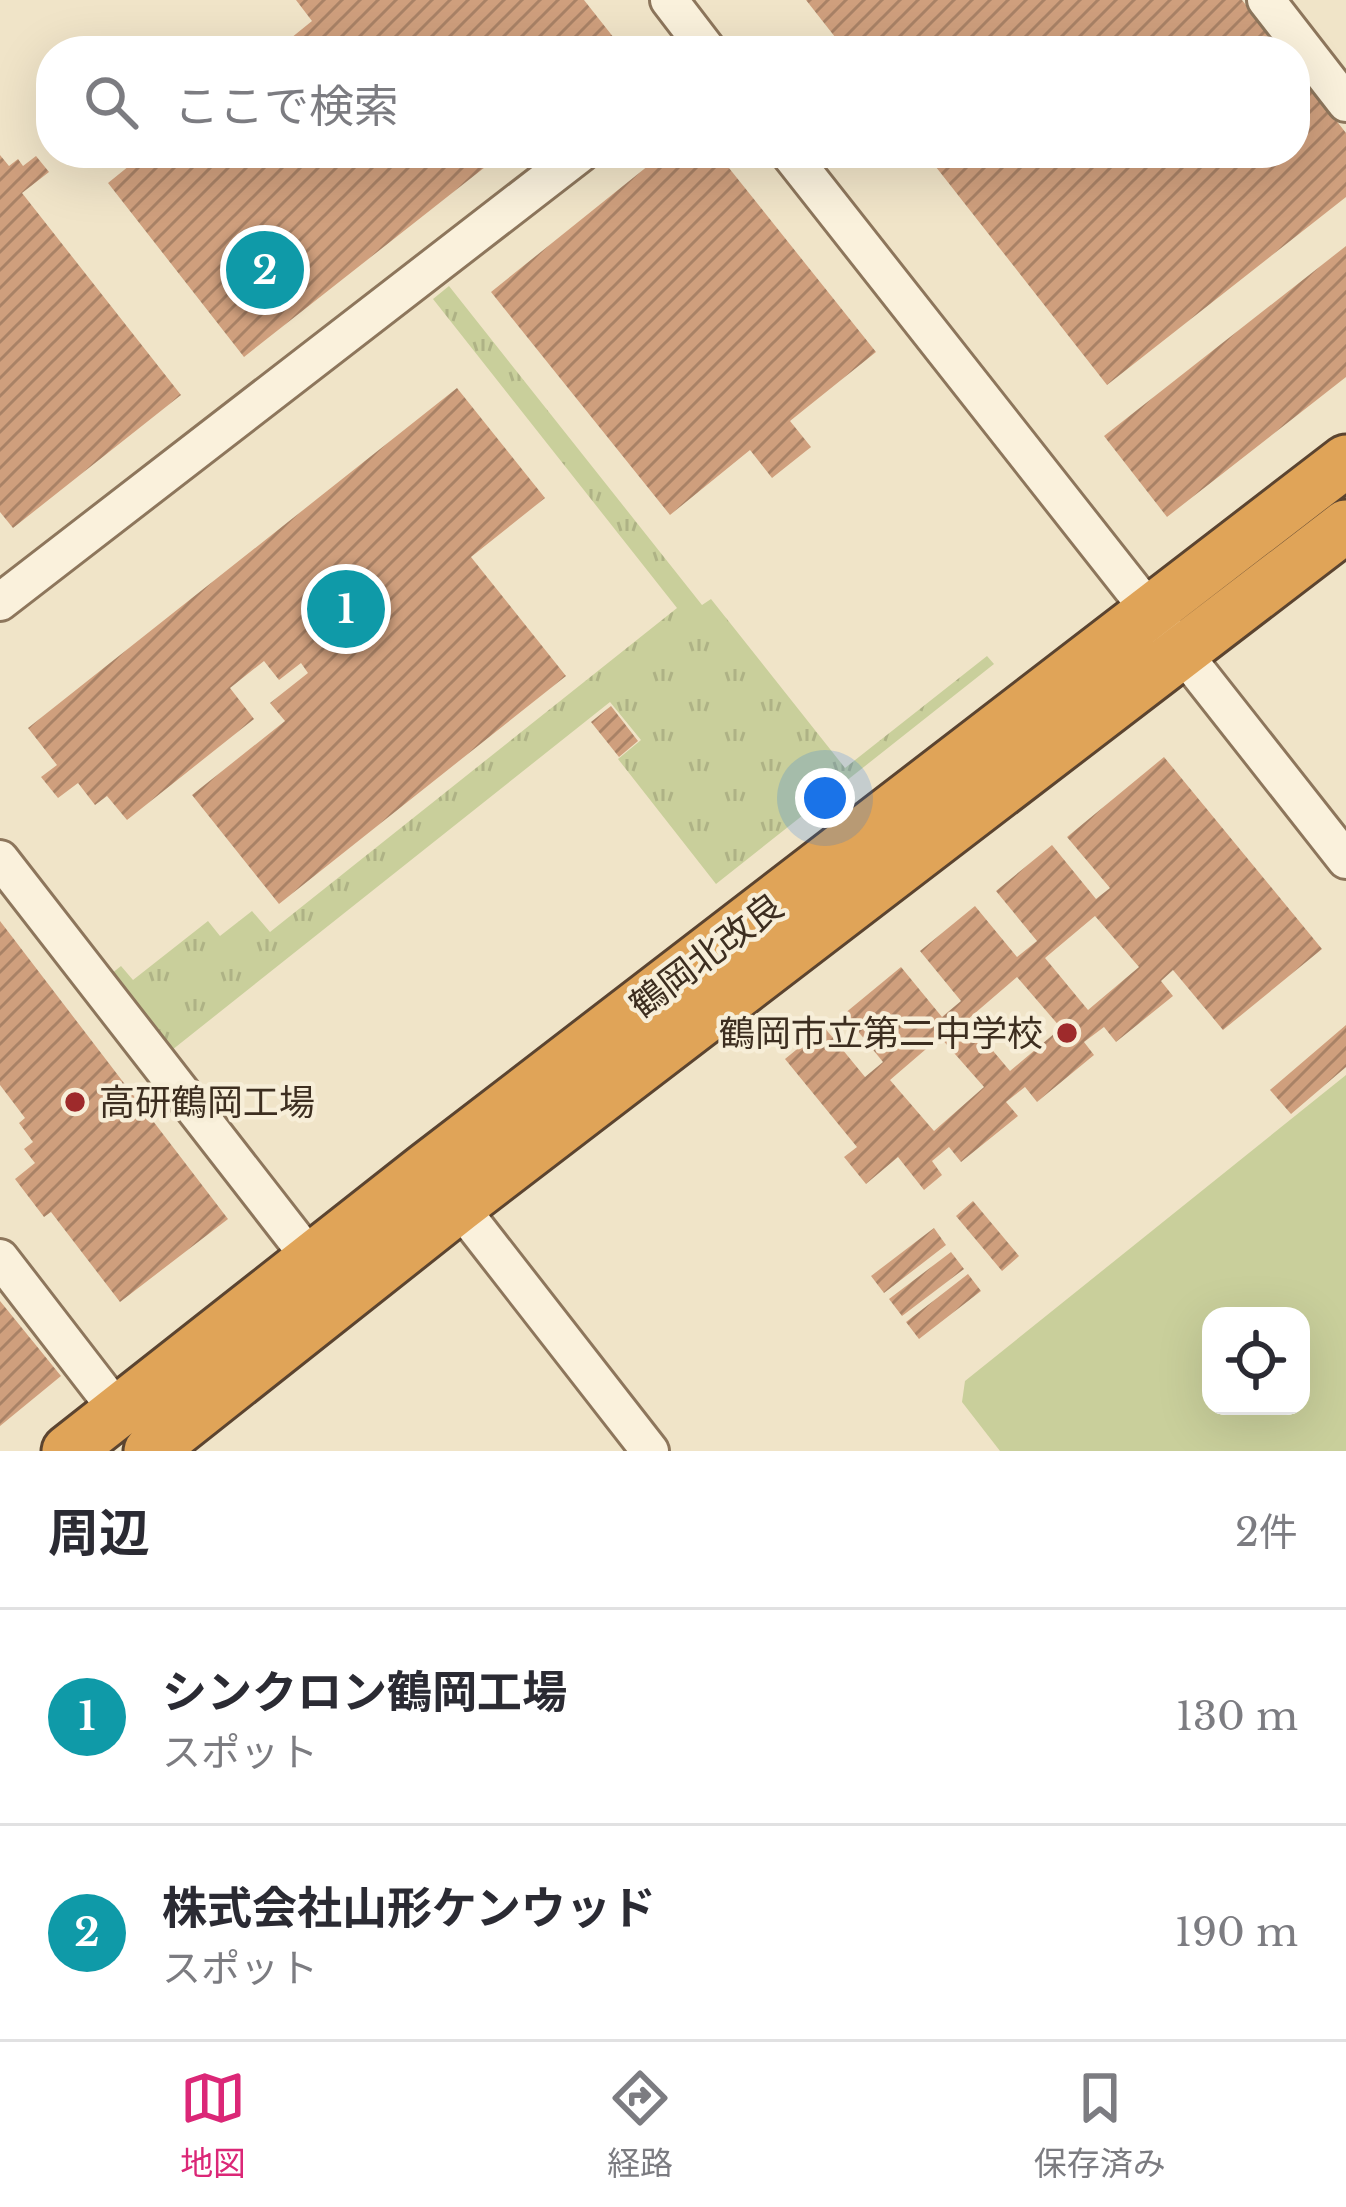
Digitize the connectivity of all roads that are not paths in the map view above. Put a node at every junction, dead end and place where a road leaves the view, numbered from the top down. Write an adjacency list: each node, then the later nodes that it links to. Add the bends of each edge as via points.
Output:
1 (669, 0): 3 (street)
2 (1267, 0): 4 (street)
3 (697, 36)
4 (1295, 36)
5 (1310, 56): 6 (street)
6 (1346, 103)
7 (562, 168): 11 (street)
8 (801, 168): 12 (street)
9 (1346, 461): 12 (highway, 鶴岡北改良)
10 (1346, 526): 12 (highway, 鶴岡北改良)
11 (0, 602)
12 (1166, 632): 14 (street); 15 (highway, 鶴岡北改良); 17 (highway, 鶴岡北改良)
13 (0, 859): 17 (street)
14 (1346, 860)
15 (459, 1206): 19 (highway, 鶴岡北改良); 21 (street)
16 (0, 1258): 18 (street)
17 (311, 1259): 18 (highway, 鶴岡北改良)
18 (118, 1412): 20 (highway, 鶴岡北改良)
19 (154, 1450)
20 (68, 1451)
21 (650, 1451)

